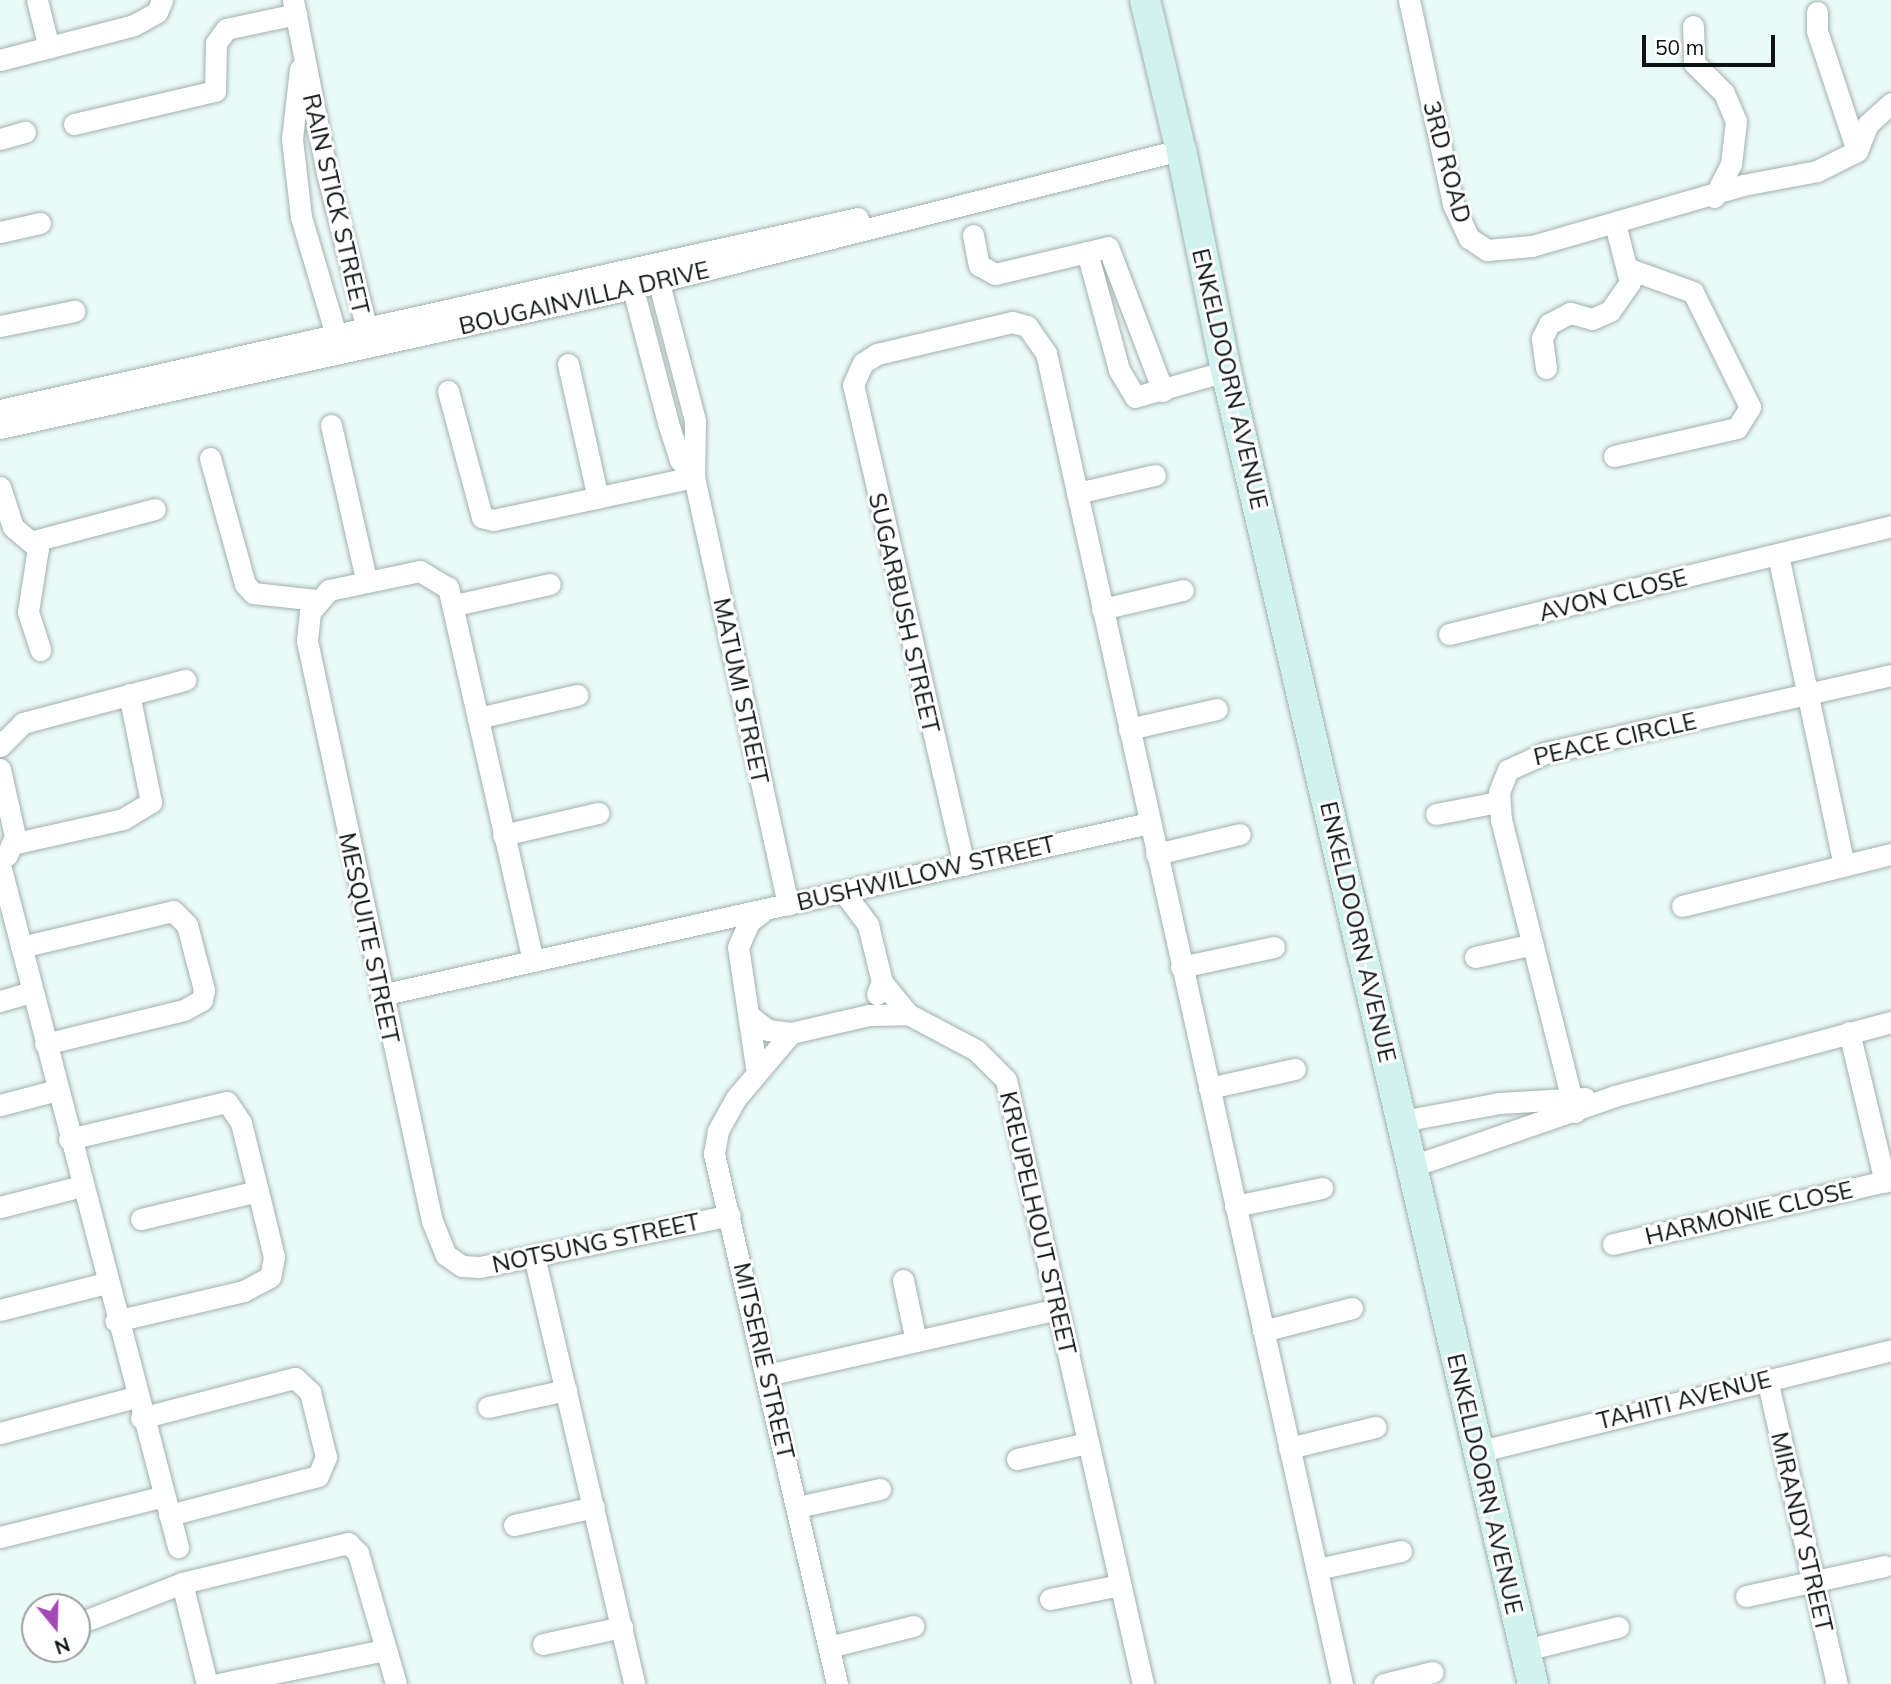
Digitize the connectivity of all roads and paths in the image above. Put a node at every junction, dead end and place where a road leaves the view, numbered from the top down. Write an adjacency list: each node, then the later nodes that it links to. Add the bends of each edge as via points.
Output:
1 (37, 0): 8 (street)
2 (162, 0): 8 (street, via 157,12 134,24)
3 (1145, 0): 15 (street, ENKELDOORN AVENUE)
4 (1409, 0): 19 (street, 3RD ROAD, via 1453,204 1469,239 1487,250 1508,250)
5 (294, 7): 10 (street, RAIN STICK STREET); 12 (street, via 226,29 216,43 215,91)
6 (1817, 12): 16 (street, via 1817,31)
7 (1693, 26): 17 (street, via 1694,63 1724,93 1736,121 1731,164)
8 (49, 48): 9 (street)
9 (0, 60)
10 (302, 61): 28 (street, RAIN STICK STREET); 29 (street, RAIN STICK STREET, via 292,139 296,179)
11 (1891, 103): 16 (street, via 1868,124)
12 (74, 124)
13 (25, 132): 14 (street)
14 (0, 139)
15 (1172, 146): 24 (street, BOUGAINVILLA DRIVE); 32 (street, ENKELDOORN AVENUE)
16 (1857, 151): 17 (street, 3RD ROAD, via 1817,171)
17 (1714, 197): 19 (street, 3RD ROAD)
18 (40, 223): 20 (street)
19 (1615, 224): 23 (street)
20 (0, 232)
21 (973, 235): 22 (street, via 979,265 995,274)
22 (1087, 252): 34 (street, via 1108,247); 34 (street, via 1125,384 1135,397)
23 (1629, 269): 31 (street, via 1630,282 1610,311 1592,318 1570,313 1549,324 1542,338); 38 (street, via 1693,292 1750,407 1737,428)
24 (657, 274): 25 (street, BOUGAINVILLA DRIVE); 41 (street, MATUMI STREET, via 698,436)
25 (631, 280): 28 (street, BOUGAINVILLA DRIVE); 41 (street, MATUMI STREET, via 671,434)
26 (74, 311): 27 (street)
27 (0, 326)
28 (369, 339): 29 (street, BOUGAINVILLA DRIVE)
29 (340, 346): 35 (street, BOUGAINVILLA DRIVE); 37 (street, BOUGAINVILLA DRIVE)
30 (568, 364): 44 (street)
31 (1546, 368)
32 (1226, 371): 34 (street); 109 (street, ENKELDOORN AVENUE)
33 (449, 391): 44 (street, via 482,517 493,520)
34 (1163, 391)
35 (0, 411)
36 (331, 425): 49 (street)
37 (0, 428)
38 (1614, 456)
39 (211, 458): 52 (street, via 245,584 253,593)
40 (1155, 475): 43 (street)
41 (694, 477): 44 (street); 80 (street, MATUMI STREET)
42 (0, 487): 47 (street, via 13,527)
43 (1077, 493): 54 (street); 76 (street, SUGARBUSH STREET, via 1046,353 1027,326 1012,322 891,349 863,363 853,385 856,410)
44 (598, 498)
45 (155, 509): 47 (street)
46 (1891, 526): 48 (street, AVON CLOSE)
47 (34, 541): 56 (street, via 39,558 27,612)
48 (1778, 555): 55 (street, AVON CLOSE); 61 (street)
49 (366, 579): 52 (street); 53 (street, via 420,571 448,588)
50 (550, 584): 53 (street)
51 (1183, 590): 54 (street)
52 (316, 600): 94 (street, MESQUITE STREET, via 307,640)
53 (455, 605): 63 (street)
54 (1102, 609): 64 (street)
55 (1449, 634)
56 (40, 650)
57 (1891, 675): 61 (street, PEACE CIRCLE)
58 (185, 680): 59 (street)
59 (130, 694): 65 (street, via 23,723); 75 (street, via 152,802 123,819)
60 (578, 695): 63 (street)
61 (1806, 695): 67 (street, PEACE CIRCLE, via 1532,757 1508,770); 77 (street)
62 (1217, 709): 64 (street)
63 (478, 718): 72 (street)
64 (1129, 729): 70 (street)
65 (0, 747)
66 (0, 769): 75 (street)
67 (1499, 802): 69 (street); 85 (street)
68 (598, 813): 72 (street)
69 (1436, 814)
70 (1149, 823): 73 (street); 76 (street, BUSHWILLOW STREET)
71 (1240, 834): 73 (street)
72 (503, 835): 90 (street)
73 (1156, 854): 91 (street)
74 (1891, 854): 77 (street)
75 (4, 857): 86 (street)
76 (964, 864): 78 (street, BUSHWILLOW STREET)
77 (1844, 864): 81 (street)
78 (877, 887): 79 (street, BUSHWILLOW STREET); 84 (street)
79 (845, 894): 80 (street, BUSHWILLOW STREET); 84 (street)
80 (788, 905): 82 (street, BUSHWILLOW STREET)
81 (1682, 906)
82 (764, 911): 83 (street, BUSHWILLOW STREET); 88 (street, via 743,932)
83 (704, 924): 88 (street, via 724,936); 90 (street, BUSHWILLOW STREET)
84 (867, 925): 92 (street)
85 (1533, 944): 89 (street); 108 (street)
86 (21, 947): 93 (street); 102 (street, via 173,911 187,925 204,990 202,1000 184,1010)
87 (1274, 947): 91 (street)
88 (739, 957): 98 (street)
89 (1475, 957)
90 (533, 961): 94 (street, BUSHWILLOW STREET)
91 (1181, 967): 105 (street)
92 (881, 982): 96 (street, KREUPELHOUT STREET); 97 (street)
93 (32, 992): 95 (street); 102 (street)
94 (381, 995): 122 (street, MESQUITE STREET, via 438,1242)
95 (0, 1001)
96 (908, 1014): 97 (street, KREUPELHOUT STREET); 126 (street, KREUPELHOUT STREET, via 976,1050 1006,1080)
97 (869, 1015): 100 (street)
98 (751, 1018): 100 (street, via 768,1030); 103 (street)
99 (1891, 1022): 101 (street)
100 (791, 1032): 103 (street)
101 (1850, 1032): 108 (street); 112 (street, HARMONIE CLOSE)
102 (45, 1044): 106 (street)
103 (756, 1067): 118 (street, via 714,1140)
104 (1295, 1069): 105 (street)
105 (1209, 1088): 116 (street)
106 (57, 1090): 107 (street); 110 (street)
107 (0, 1105)
108 (1574, 1105): 109 (street); 111 (street)
109 (1402, 1121): 111 (street, ENKELDOORN AVENUE)
110 (69, 1139): 113 (street); 115 (street, via 227,1102 241,1123)
111 (1410, 1167): 142 (street, ENKELDOORN AVENUE)
112 (1888, 1181): 120 (street, HARMONIE CLOSE)
113 (81, 1186): 117 (street); 124 (street)
114 (1322, 1188): 116 (street)
115 (258, 1191): 119 (street); 128 (street, via 274,1257 270,1277 244,1291)
116 (1235, 1206): 129 (street)
117 (0, 1207)
118 (730, 1215): 121 (street, NOTSUNG STREET); 132 (street, MITSERIE STREET)
119 (141, 1219)
120 (1613, 1244)
121 (534, 1256): 122 (street, NOTSUNG STREET); 134 (street)
122 (462, 1266)
123 (903, 1280): 130 (street)
124 (106, 1283): 127 (street); 128 (street)
125 (1352, 1308): 129 (street)
126 (1057, 1309): 130 (street); 140 (street, KREUPELHOUT STREET)
127 (0, 1310)
128 (115, 1321): 135 (street)
129 (1263, 1331): 141 (street)
130 (916, 1341): 132 (street)
131 (1891, 1350): 133 (street, TAHITI AVENUE)
132 (767, 1375): 147 (street, MITSERIE STREET)
133 (1767, 1379): 142 (street, TAHITI AVENUE); 154 (street, MIRANDY STREET)
134 (566, 1390): 136 (street); 146 (street)
135 (135, 1397): 137 (street); 139 (street)
136 (488, 1407)
137 (141, 1418): 145 (street); 145 (street, via 295,1378 310,1392 326,1457 318,1476)
138 (1376, 1427): 141 (street)
139 (0, 1433)
140 (1087, 1443): 143 (street); 156 (street, KREUPELHOUT STREET)
141 (1289, 1448): 153 (street)
142 (1476, 1452): 166 (street, ENKELDOORN AVENUE)
143 (1017, 1459)
144 (880, 1489): 147 (street)
145 (166, 1505): 149 (street); 150 (street)
146 (594, 1507): 148 (street); 162 (street)
147 (797, 1507): 164 (street, MITSERIE STREET)
148 (514, 1525)
149 (0, 1537)
150 (178, 1547)
151 (1401, 1551): 153 (street)
152 (1885, 1566): 154 (street)
153 (1317, 1569): 174 (street)
154 (1813, 1580): 157 (street); 177 (street, MIRANDY STREET)
155 (182, 1583): 159 (street); 165 (street, via 348,1544 358,1553); 168 (street)
156 (1120, 1585): 158 (street); 173 (street, KREUPELHOUT STREET)
157 (1746, 1596)
158 (1050, 1599)
159 (91, 1619)
160 (913, 1626): 164 (street)
161 (1618, 1627): 166 (street)
162 (622, 1628): 163 (street); 171 (street)
163 (543, 1644)
164 (829, 1647): 172 (street, MITSERIE STREET)
165 (385, 1650): 169 (street); 170 (street)
166 (1525, 1650): 176 (street, ENKELDOORN AVENUE)
167 (1433, 1672): 175 (street)
168 (208, 1684)
169 (219, 1684)
170 (396, 1684)
171 (634, 1684)
172 (837, 1684)
173 (1143, 1684)
174 (1342, 1684)
175 (1384, 1684)
176 (1533, 1684)
177 (1837, 1684)

